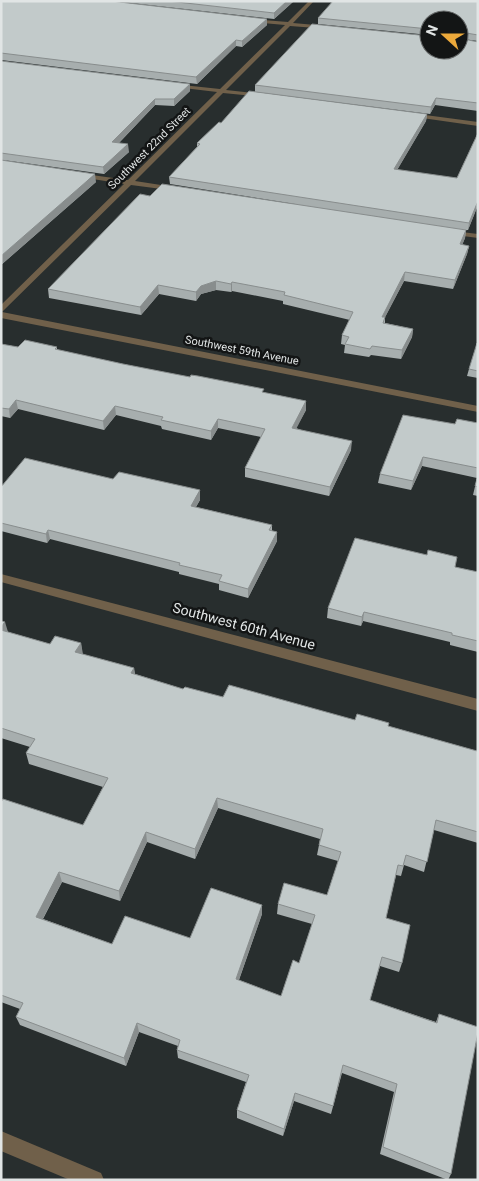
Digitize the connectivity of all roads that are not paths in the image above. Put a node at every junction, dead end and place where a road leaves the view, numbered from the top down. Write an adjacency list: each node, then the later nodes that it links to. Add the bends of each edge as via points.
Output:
1 (312, 1): 3 (street, Southwest 22nd Street)
2 (244, 19): 3 (street)
3 (289, 24): 4 (street); 6 (street, Southwest 22nd Street)
4 (337, 29)
5 (165, 84): 6 (street)
6 (222, 91): 7 (street); 11 (street, Southwest 22nd Street)
7 (272, 98)
8 (399, 114): 9 (street)
9 (478, 124)
10 (69, 173): 11 (street)
11 (130, 183): 12 (street); 15 (street, Southwest 22nd Street)
12 (182, 191)
13 (438, 230): 14 (street)
14 (478, 236)
15 (1, 310)
16 (1, 315): 17 (street, Southwest 59th Avenue)
17 (478, 409)
18 (1, 578): 19 (street, Southwest 60th Avenue)
19 (478, 705)
20 (1, 1141): 21 (street)
21 (94, 1180)

